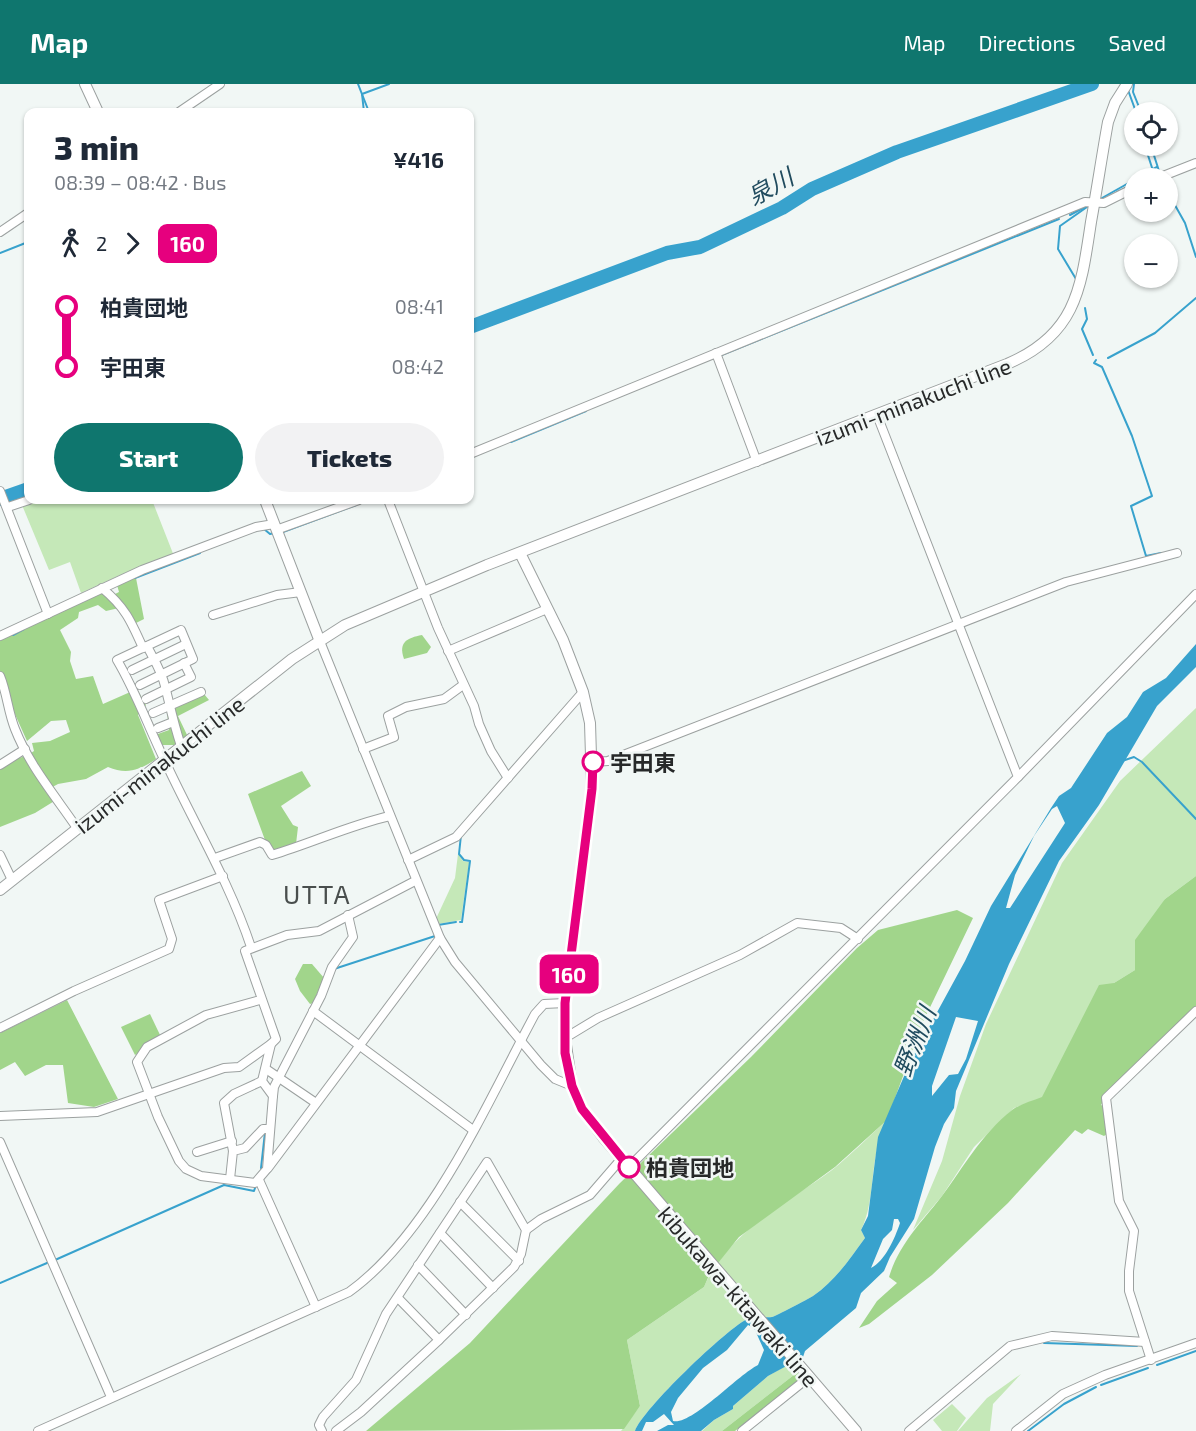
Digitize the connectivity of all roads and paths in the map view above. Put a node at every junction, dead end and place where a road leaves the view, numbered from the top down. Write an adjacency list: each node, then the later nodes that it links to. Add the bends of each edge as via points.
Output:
1 (85, 84): 4 (main road)
2 (220, 84): 5 (street)
3 (1127, 84): 9 (main road, izumi-minakuchi line, via 1108,122)
4 (96, 108)
5 (185, 108)
6 (1196, 163): 7 (street)
7 (1178, 170)
8 (1124, 193): 9 (street, via 1104,203)
9 (1095, 202): 12 (street, via 1084,202); 13 (main road, izumi-minakuchi line, via 1076,300 1053,336 1017,360)
10 (24, 216): 11 (street)
11 (0, 232)
12 (716, 353): 14 (street); 15 (street)
13 (877, 415): 15 (main road, izumi-minakuchi line); 32 (street)
14 (474, 452)
15 (757, 462): 23 (main road, izumi-minakuchi line)
16 (1, 492): 21 (street)
17 (24, 501): 21 (street)
18 (266, 504): 22 (main road)
19 (347, 504): 22 (street)
20 (389, 504): 26 (street)
21 (7, 505): 30 (street)
22 (275, 527): 25 (street, via 256,527); 27 (main road)
23 (520, 553): 26 (main road); 29 (main road, kibukawa-kitawaki line)
24 (1177, 553): 32 (street, via 1066,582)
25 (102, 588): 30 (street); 36 (street, via 120,603)
26 (424, 591): 34 (main road); 37 (street)
27 (301, 592): 31 (street, via 277,595); 34 (main road)
28 (1196, 594): 59 (street)
29 (547, 609): 37 (street); 47 (main road, kibukawa-kitawaki line)
30 (48, 614): 33 (street)
31 (213, 615)
32 (958, 624): 57 (street, via 608,760); 59 (street)
33 (0, 636)
34 (319, 639): 53 (main road, izumi-minakuchi line); 54 (street)
35 (186, 645): 36 (street, via 180,630); 38 (street); 39 (street, via 193,659)
36 (145, 647): 38 (street); 56 (street, via 117,660 135,690)
37 (448, 651): 44 (street)
38 (154, 660): 40 (street); 41 (street)
39 (184, 663): 41 (street); 45 (street, via 191,677)
40 (132, 670)
41 (160, 674): 43 (street); 45 (street)
42 (0, 676): 55 (street, via 14,728)
43 (140, 685)
44 (463, 685): 54 (street, via 444,699 406,707 388,716 394,737); 60 (street, via 491,751)
45 (166, 690): 48 (street); 49 (street)
46 (201, 692): 49 (street)
47 (583, 692): 57 (main road, kibukawa-kitawaki line); 60 (street)
48 (146, 699)
49 (170, 706): 50 (street); 51 (street)
50 (153, 713)
51 (173, 722): 52 (street); 53 (street)
52 (158, 728)
53 (181, 746): 56 (main road, izumi-minakuchi line)
54 (363, 748): 61 (street)
55 (25, 749): 58 (street); 62 (street)
56 (164, 759): 62 (main road, izumi-minakuchi line); 64 (street)
57 (593, 762): 75 (main road, kibukawa-kitawaki line)
58 (0, 765)
59 (1018, 777): 72 (street)
60 (508, 778): 65 (street, via 456,837)
61 (390, 816): 64 (street, via 272,855 260,842); 65 (street)
62 (77, 828): 67 (main road, izumi-minakuchi line)
63 (0, 855): 67 (street)
64 (215, 858): 66 (street)
65 (408, 860): 68 (street)
66 (223, 876): 73 (street); 78 (street, via 159,900 172,939 169,949 74,990)
67 (12, 880): 69 (main road, izumi-minakuchi line)
68 (415, 881): 70 (street); 71 (street)
69 (0, 890)
70 (348, 915): 73 (street, via 320,931 294,933); 76 (street, via 353,937 332,967)
71 (440, 938): 80 (street); 82 (street)
72 (858, 939): 79 (street, via 841,928 797,923 740,955 598,1018); 97 (street)
73 (251, 947): 74 (street, via 245,956)
74 (261, 1000): 81 (street, via 276,1039); 87 (street, via 206,1015 147,1047 137,1062)
75 (565, 1003): 79 (main road, kibukawa-kitawaki line); 80 (street, via 544,1004)
76 (313, 1011): 82 (street); 84 (street)
77 (1196, 1011): 111 (street, via 1106,1098 1119,1201 1134,1231 1129,1291)
78 (0, 1028)
79 (565, 1038): 86 (main road, kibukawa-kitawaki line)
80 (520, 1041): 86 (street, via 555,1080); 92 (street)
81 (271, 1044): 83 (street); 87 (street, via 239,1067 224,1068)
82 (360, 1045): 89 (street); 92 (street)
83 (266, 1069): 84 (street); 85 (street)
84 (280, 1077): 88 (street); 89 (street)
85 (262, 1082): 88 (street); 93 (street, via 234,1094 224,1103)
86 (572, 1086): 97 (main road, kibukawa-kitawaki line, via 589,1119)
87 (150, 1092): 90 (street, via 98,1112); 99 (street, via 179,1161 201,1176)
88 (273, 1096): 91 (street)
89 (316, 1103): 98 (street)
90 (0, 1116)
91 (269, 1129): 95 (street, via 263,1129 245,1148); 98 (street)
92 (473, 1130): 108 (street, via 394,1253 349,1292)
93 (232, 1140): 95 (street); 96 (street)
94 (0, 1142): 115 (street)
95 (233, 1151): 99 (street)
96 (197, 1152)
97 (626, 1163): 102 (street, via 590,1195 541,1218); 114 (main road, kibukawa-kitawaki line)
98 (267, 1169): 100 (street)
99 (230, 1179): 100 (street, via 255,1183)
100 (260, 1179): 108 (street)
101 (460, 1202): 102 (street, via 487,1162); 103 (street); 104 (street)
102 (526, 1230): 104 (street)
103 (440, 1233): 105 (street); 106 (street)
104 (519, 1261): 106 (street)
105 (418, 1265): 107 (street); 109 (street)
106 (493, 1288): 109 (street)
107 (398, 1298): 110 (street); 117 (street, via 386,1314 356,1380 323,1417)
108 (316, 1307): 115 (street)
109 (465, 1315): 110 (street)
110 (439, 1340): 118 (street)
111 (1145, 1342): 113 (street); 121 (street, via 1052,1336 1010,1346)
112 (1196, 1343): 113 (street)
113 (1151, 1360): 122 (street, via 1063,1394)
114 (806, 1373): 119 (street); 120 (main road, kibukawa-kitawaki line)
115 (111, 1397): 116 (street)
116 (38, 1431)
117 (322, 1431)
118 (336, 1431)
119 (742, 1431)
120 (856, 1431)
121 (909, 1431)
122 (1016, 1431)

